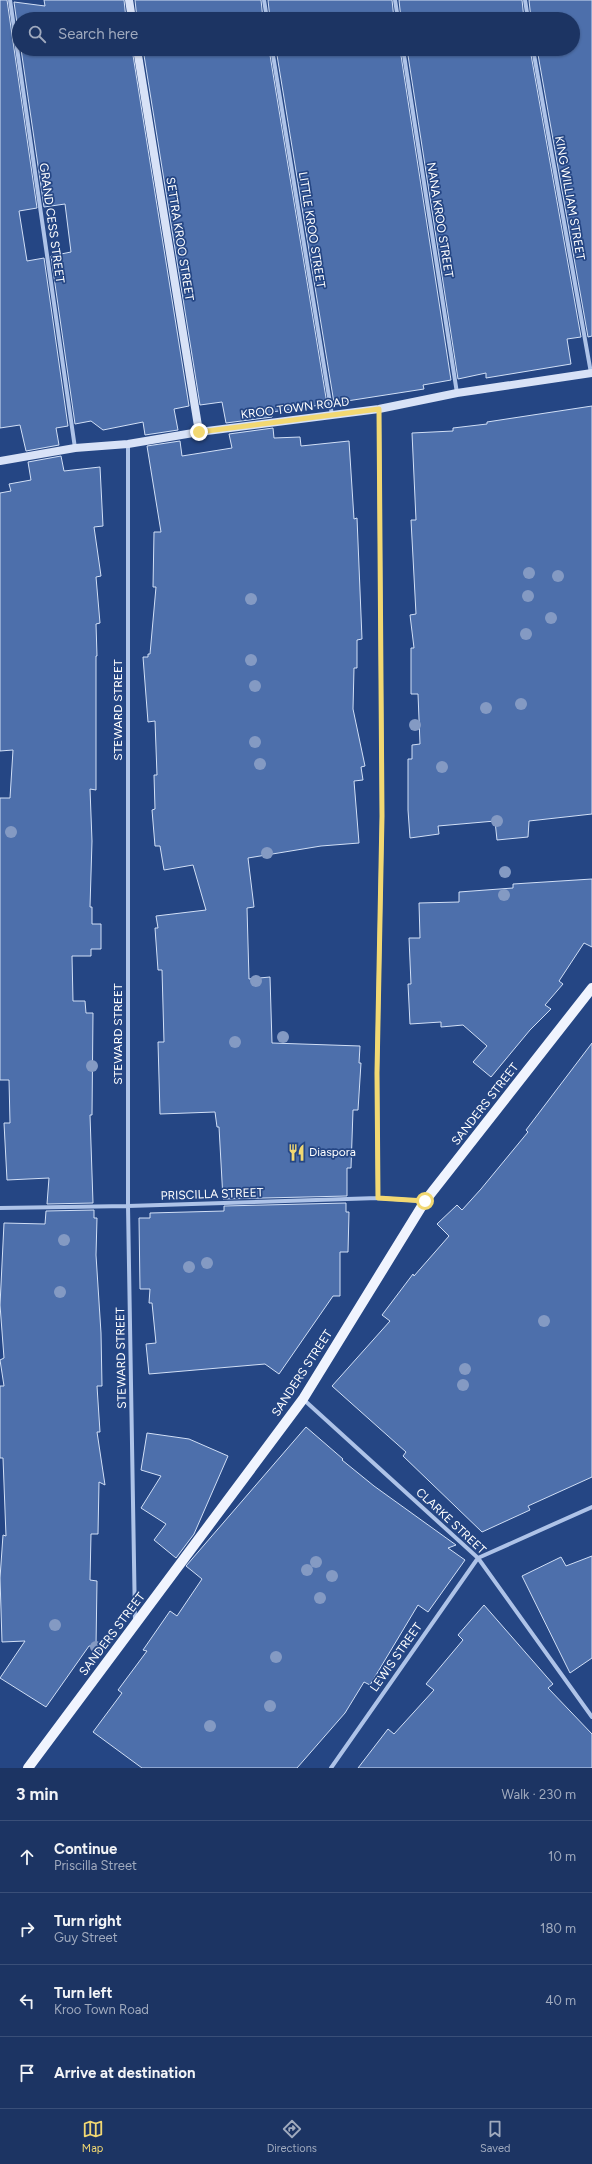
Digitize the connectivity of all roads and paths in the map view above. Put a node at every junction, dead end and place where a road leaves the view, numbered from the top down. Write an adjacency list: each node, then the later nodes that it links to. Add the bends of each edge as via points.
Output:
1 (10, 0): 10 (street, GRAND CESS STREET)
2 (129, 0): 6 (main road)
3 (264, 0): 7 (street)
4 (396, 0): 8 (street)
5 (525, 0): 9 (street)
6 (131, 12)
7 (266, 12)
8 (397, 12)
9 (527, 12)
10 (12, 14)
11 (18, 56): 22 (street, GRAND CESS STREET)
12 (138, 56): 20 (main road, SETTRA KROO STREET)
13 (273, 56): 19 (street, LITTLE KROO STREET)
14 (404, 56): 17 (street, NANA KROO STREET)
15 (534, 56): 16 (street, KING WILLIAM STREET)
16 (591, 373): 17 (main road, KROO TOWN ROAD)
17 (457, 394): 18 (main road, KROO TOWN ROAD)
18 (379, 409): 19 (main road, KROO TOWN ROAD); 25 (street, via 382,816 377,1073)
19 (332, 415): 20 (main road, KROO TOWN ROAD)
20 (199, 432): 21 (main road, KROO TOWN ROAD)
21 (128, 444): 22 (main road, KROO TOWN ROAD); 27 (street, STEWARD STREET)
22 (75, 448): 23 (main road, KROO TOWN ROAD)
23 (0, 461)
24 (592, 988): 26 (main road, SANDERS STREET)
25 (378, 1198): 26 (street, PRISCILLA STREET); 27 (street, PRISCILLA STREET)
26 (425, 1201): 29 (main road, SANDERS STREET)
27 (128, 1206): 28 (street, PRISCILLA STREET); 32 (street, STEWARD STREET)
28 (0, 1208)
29 (303, 1399): 31 (street, CLARKE STREET); 32 (main road, SANDERS STREET)
30 (592, 1507): 31 (street)
31 (478, 1558): 33 (street, CLARKE STREET); 35 (street, LEWIS STREET)
32 (135, 1625): 34 (main road, SANDERS STREET)
33 (592, 1717)
34 (28, 1768)
35 (331, 1768)

